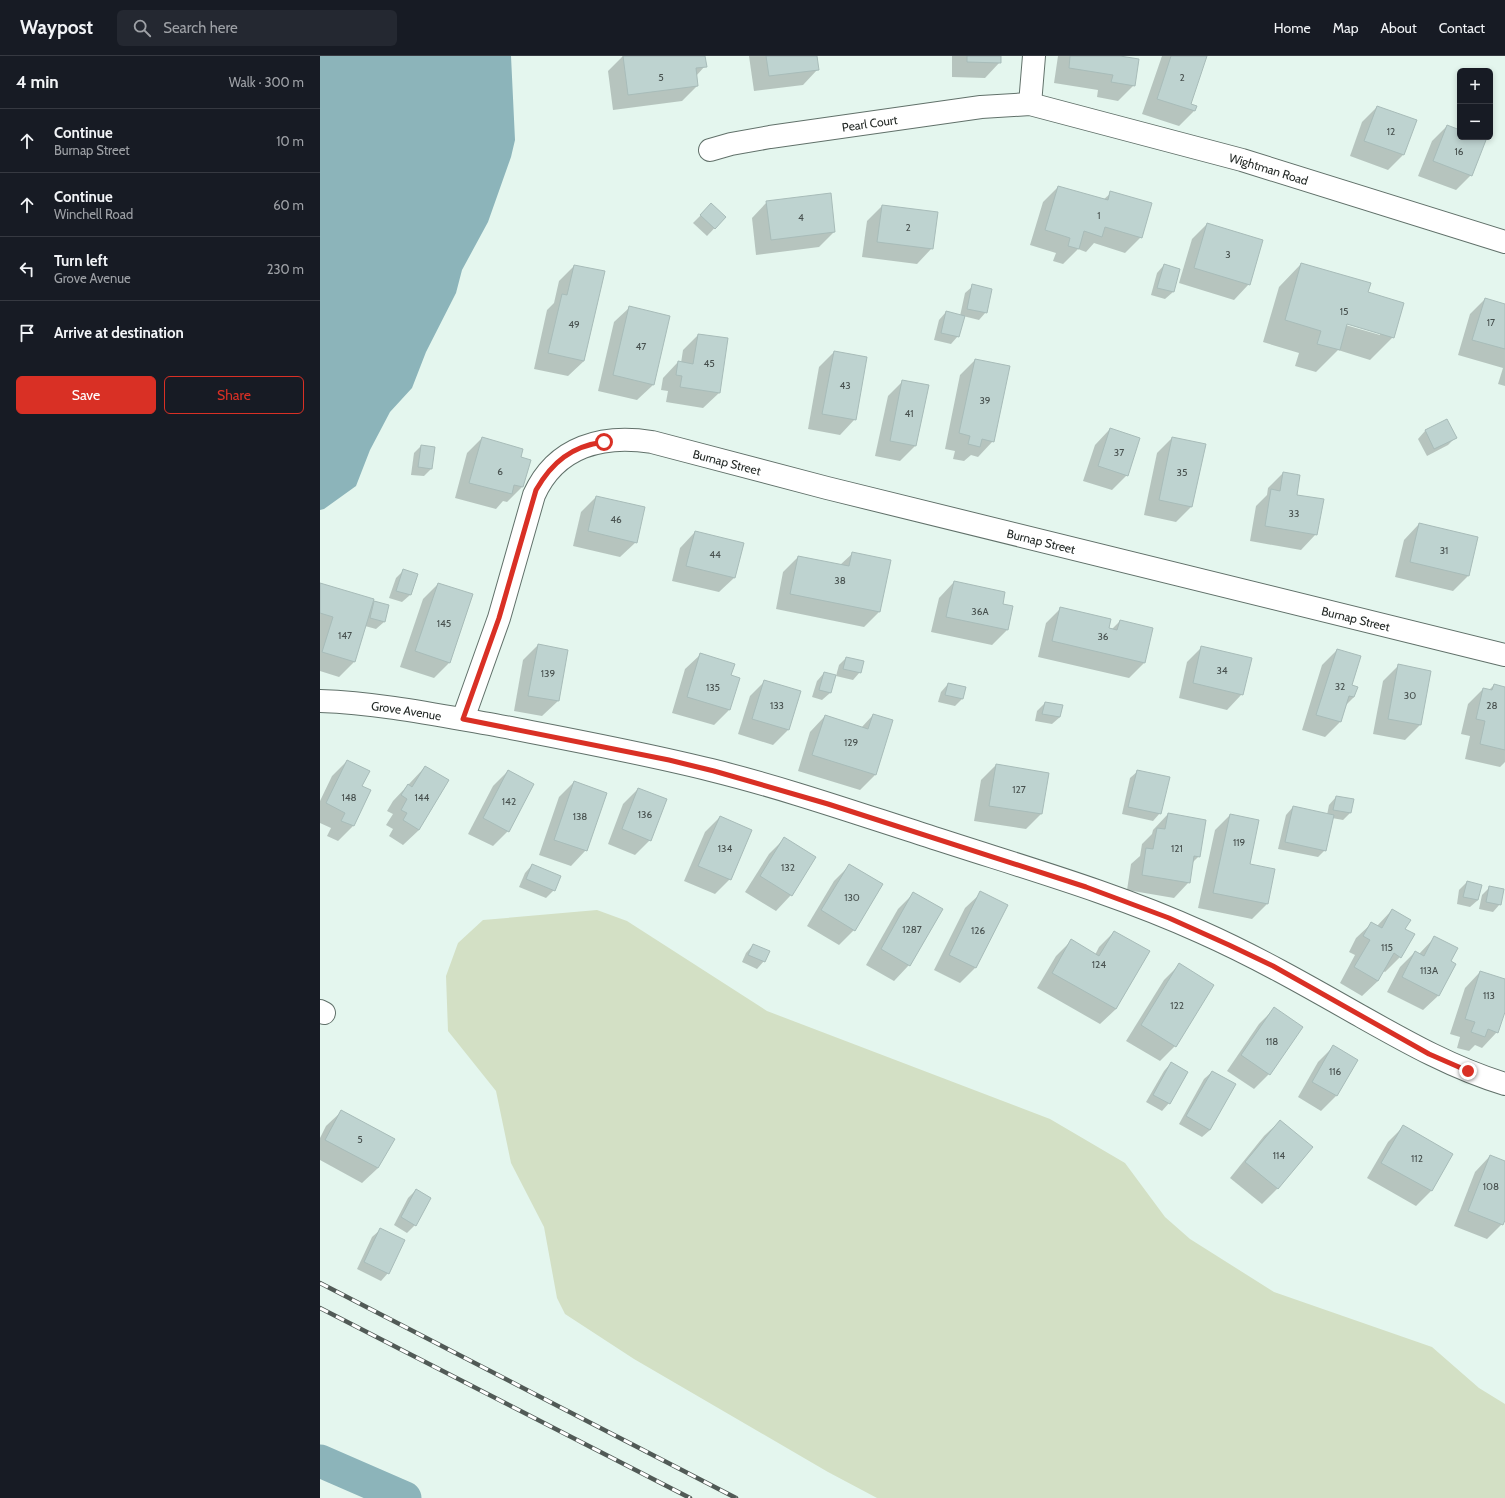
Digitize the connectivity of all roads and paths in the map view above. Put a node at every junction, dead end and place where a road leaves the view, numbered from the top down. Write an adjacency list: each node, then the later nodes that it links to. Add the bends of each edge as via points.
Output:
1 (1034, 56): 2 (street)
2 (1030, 104): 3 (street, Pearl Court, via 981,107 770,137); 4 (street, Wightman Road, via 1242,160)
3 (710, 150)
4 (1505, 242)
5 (1505, 655): 7 (street, Burnap Street, via 827,488 652,442 618,440 578,448 562,458 543,478 534,495 499,618)
6 (320, 701): 7 (street, Grove Avenue)
7 (463, 719): 8 (street, Grove Avenue, via 625,750 714,771 828,804 1086,887 1169,918 1229,945 1273,966 1429,1054)
8 (1505, 1084)

